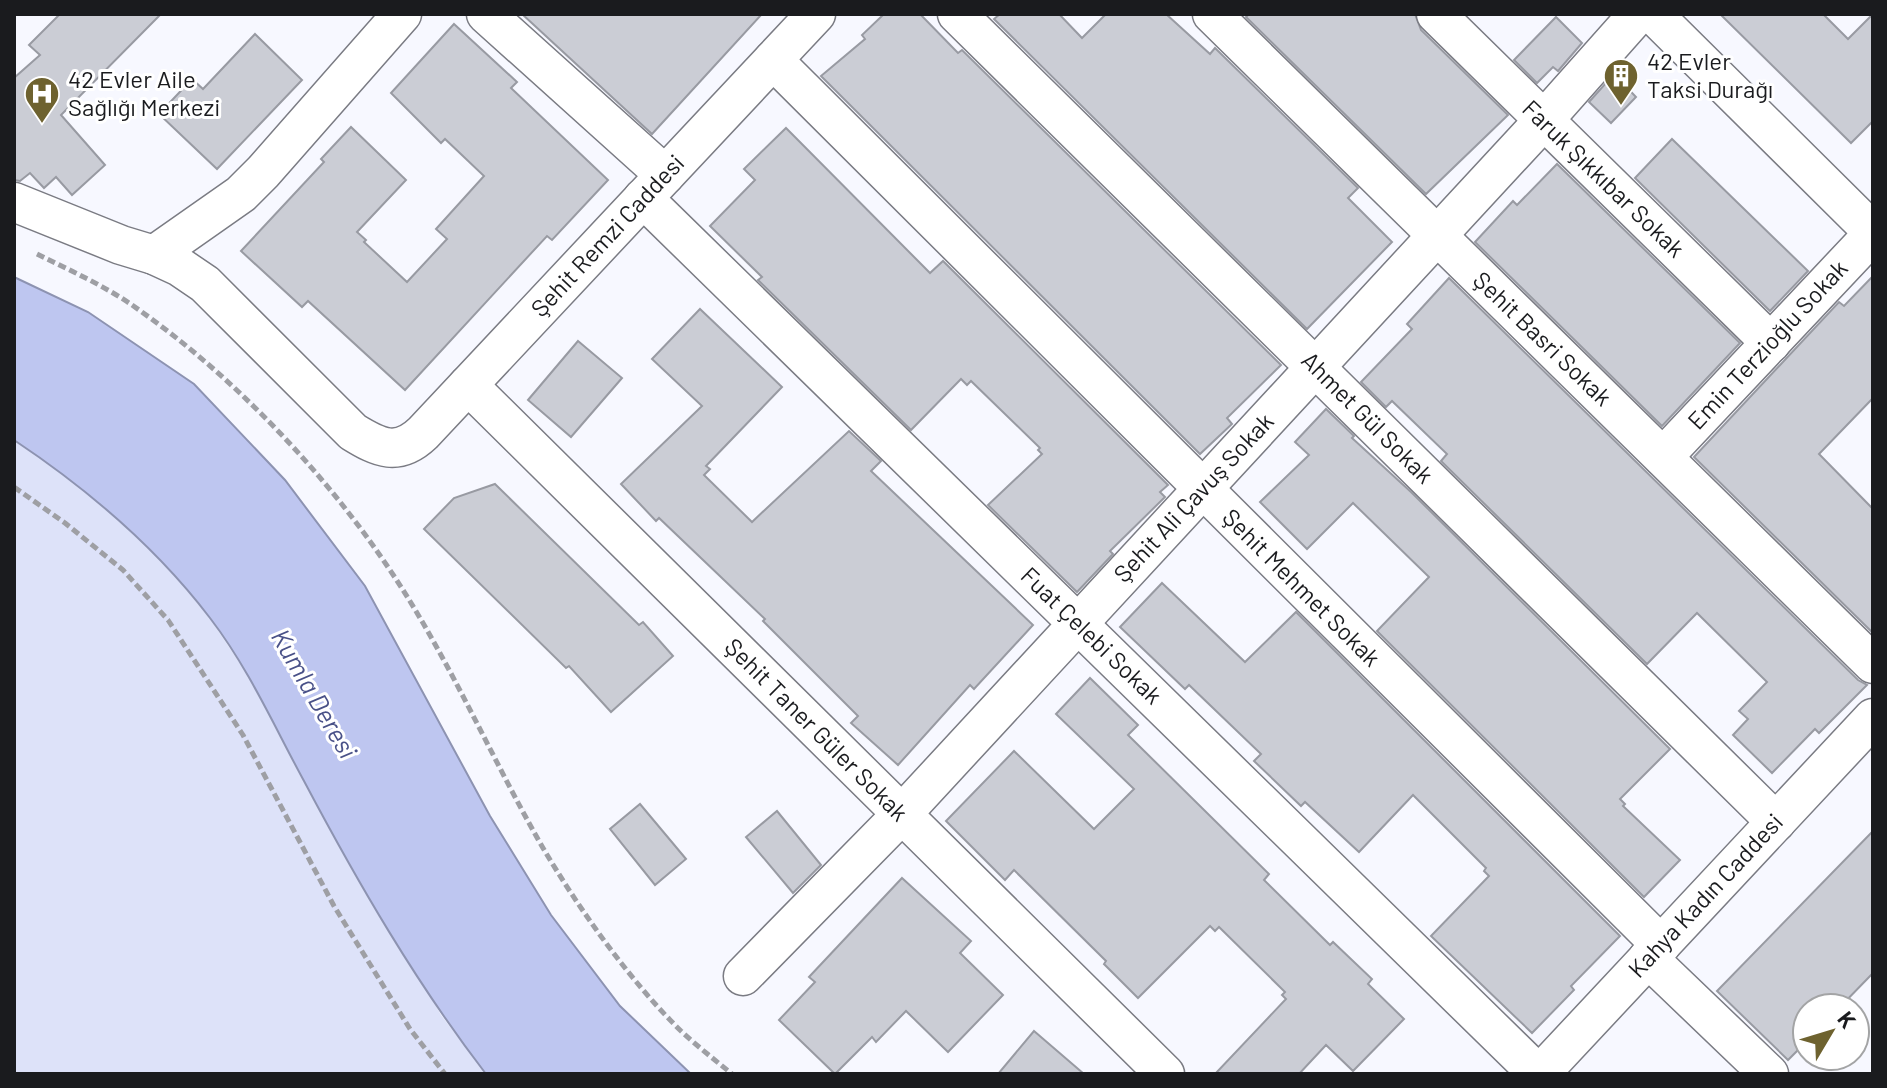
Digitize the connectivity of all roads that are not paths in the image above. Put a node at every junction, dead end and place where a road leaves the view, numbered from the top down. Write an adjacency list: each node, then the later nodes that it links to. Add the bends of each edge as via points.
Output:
1 (402, 14): 15 (street, via 241,194)
2 (486, 14): 11 (street, Fuat Çelebi Sokak)
3 (816, 14): 9 (street, Şehit Remzi Caddesi)
4 (957, 14): 17 (street, Ahmet Gül Sokak)
5 (1213, 14): 14 (street, Şehit Basri Sokak)
6 (1436, 14): 10 (street, Faruk Şıkkıbar Sokak)
7 (1638, 14): 10 (street, Şehit Ali Çavuş Sokak)
8 (1653, 14): 13 (street)
9 (773, 60): 11 (street, Şehit Remzi Caddesi); 20 (street, Şehit Mehmet Sokak)
10 (1543, 121): 14 (street, Şehit Ali Çavuş Sokak); 16 (street, Faruk Şıkkıbar Sokak)
11 (654, 187): 18 (street, Şehit Remzi Caddesi); 21 (street, Fuat Çelebi Sokak)
12 (14, 202): 15 (street)
13 (1868, 218): 16 (street, Emin Terzioğlu Sokak)
14 (1436, 237): 17 (street, Şehit Ali Çavuş Sokak); 19 (street, Şehit Basri Sokak)
15 (154, 255): 18 (street, Şehit Remzi Caddesi, via 205,284 368,441 393,448 413,442)
16 (1771, 343): 19 (street, Emin Terzioğlu Sokak)
17 (1315, 367): 20 (street, Şehit Ali Çavuş Sokak); 25 (street, Ahmet Gül Sokak)
18 (468, 385): 24 (street, Şehit Taner Güler Sokak)
19 (1663, 457): 22 (street, Şehit Basri Sokak)
20 (1202, 489): 21 (street, Şehit Ali Çavuş Sokak); 26 (street, Şehit Mehmet Sokak)
21 (1078, 624): 24 (street, Şehit Ali Çavuş Sokak); 29 (street, Fuat Çelebi Sokak)
22 (1873, 664)
23 (1873, 718): 25 (street, Kahya Kadın Caddesi)
24 (901, 815): 27 (street, Şehit Ali Çavuş Sokak); 28 (street, Şehit Taner Güler Sokak)
25 (1776, 822): 26 (street, Kahya Kadın Caddesi)
26 (1655, 952): 29 (street, Kahya Kadın Caddesi); 30 (street, Şehit Mehmet Sokak)
27 (743, 976)
28 (1165, 1074)
29 (1539, 1074)
30 (1769, 1074)

